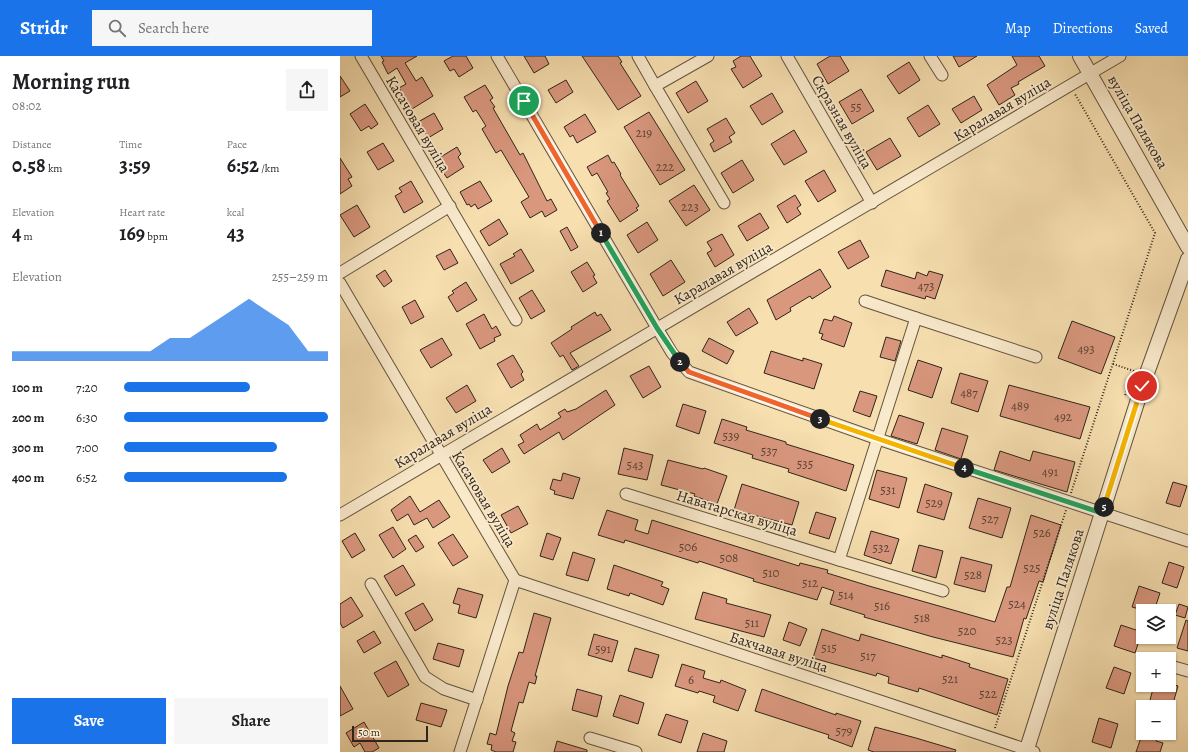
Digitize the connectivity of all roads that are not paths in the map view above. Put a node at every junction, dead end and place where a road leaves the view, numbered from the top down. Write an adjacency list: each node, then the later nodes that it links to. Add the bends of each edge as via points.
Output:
1 (361, 56): 14 (street, Касачовая вуліца)
2 (497, 56): 22 (street)
3 (638, 56): 11 (street)
4 (708, 56): 11 (street)
5 (786, 56): 13 (street, Скразная вуліца)
6 (930, 56): 10 (street)
7 (1080, 56): 9 (street, вуліца Палякова)
8 (1120, 56): 9 (street, Каралавая вуліца)
9 (1090, 73): 13 (street, Каралавая вуліца); 15 (street, вуліца Палякова)
10 (942, 76)
11 (655, 86): 12 (street)
12 (724, 203)
13 (872, 203): 22 (street, Каралавая вуліца)
14 (450, 206): 17 (street); 21 (street, Касачовая вуліца)
15 (1188, 247)
16 (1188, 258): 27 (street, вуліца Палякова, via 1142,386)
17 (340, 273)
18 (340, 283): 25 (street, Касачовая вуліца)
19 (865, 301): 20 (street)
20 (916, 318): 23 (street); 24 (street)
21 (516, 320)
22 (657, 328): 24 (street, via 672,353 689,372); 25 (street, Каралавая вуліца)
23 (1036, 357)
24 (878, 439): 27 (street); 30 (street)
25 (441, 455): 28 (street, Каралавая вуліца); 31 (street, Касачовая вуліца)
26 (626, 494): 30 (street, Наватарская вуліца)
27 (1102, 513): 29 (street); 38 (street, вуліца Палякова)
28 (340, 515)
29 (1188, 541)
30 (839, 560): 33 (street, Наватарская вуліца)
31 (515, 580): 36 (street); 38 (street, Бахчавая вуліца)
32 (371, 584): 36 (street, via 425,677 444,689)
33 (943, 591)
34 (1176, 668): 35 (street)
35 (1188, 671)
36 (477, 700): 39 (street)
37 (590, 738): 40 (street)
38 (1029, 751)
39 (460, 752)
40 (636, 752)

